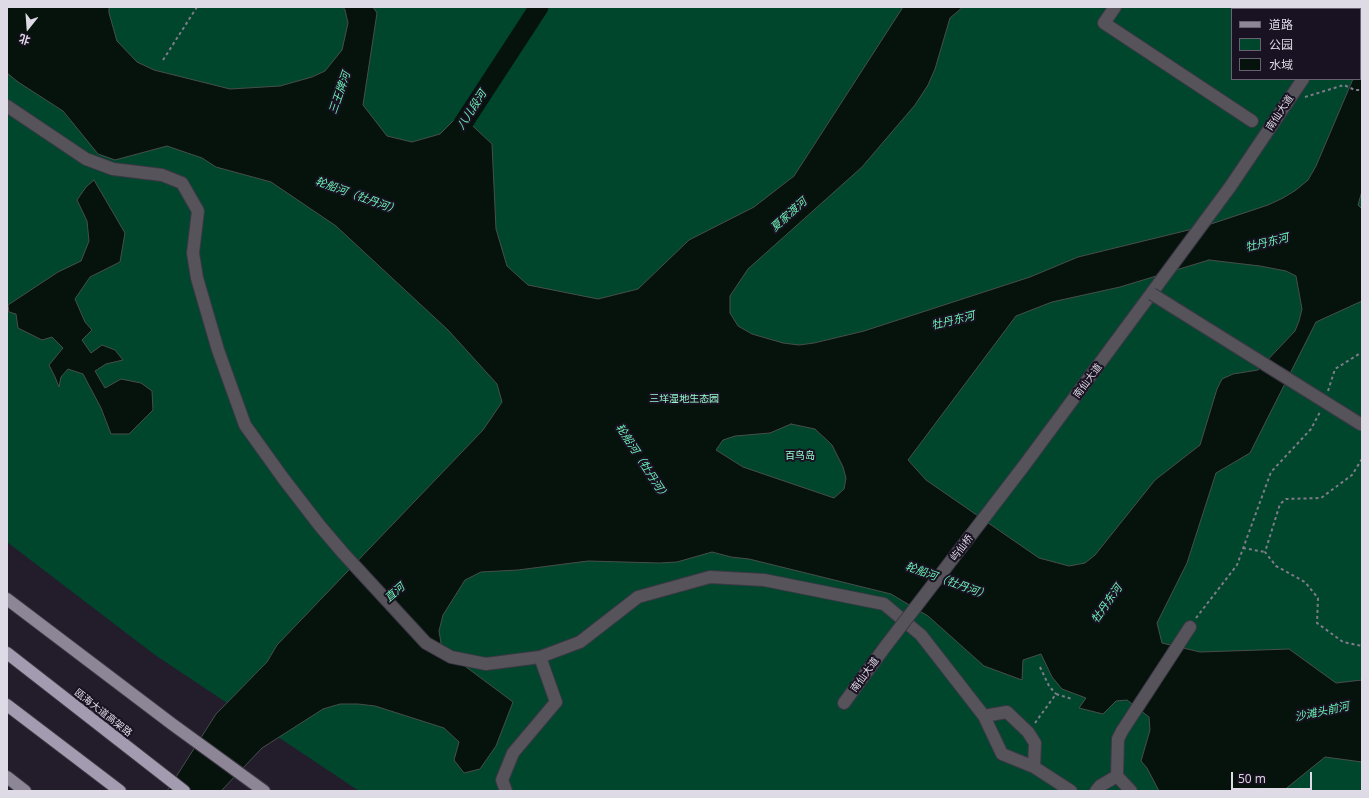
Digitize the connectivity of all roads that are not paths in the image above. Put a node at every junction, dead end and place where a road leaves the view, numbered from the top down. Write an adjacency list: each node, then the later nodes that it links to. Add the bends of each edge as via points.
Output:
1 (1115, 7): 4 (street, via 1104,23)
2 (1302, 80): 5 (street, 南仙大道, via 1230,187)
3 (7, 106): 12 (street, via 86,159 113,169 162,175 182,183 198,211 193,253 196,278 218,350 245,424 283,478 343,553 426,643 451,657 486,664)
4 (1252, 122)
5 (1152, 294): 6 (street, bridge); 7 (street, 南仙大道)
6 (1362, 425)
7 (1023, 467): 10 (street, 屿仙桥, bridge)
8 (7, 599): 21 (main road)
9 (1190, 627): 18 (street, via 1122,730 1118,739)
10 (885, 647): 13 (street, 南仙大道)
11 (7, 654): 16 (highway, 瓯海大道高架路)
12 (540, 657): 15 (street, via 580,642 638,597 710,577 764,580 884,604 921,634); 27 (street, via 556,702 513,753 502,780)
13 (844, 703)
14 (7, 705): 20 (highway)
15 (984, 716): 17 (street, via 1002,754); 17 (street, via 1007,712 1028,732 1035,743)
16 (149, 764): 25 (highway, 瓯海大道高架路); 26 (highway)
17 (1034, 767): 28 (street)
18 (1116, 776): 29 (street); 30 (street)
19 (7, 778): 22 (main road)
20 (105, 779): 23 (highway); 24 (highway)
21 (260, 788)
22 (25, 791)
23 (110, 791)
24 (120, 791)
25 (184, 791)
26 (193, 791)
27 (506, 791)
28 (1071, 791)
29 (1096, 791)
30 (1131, 791)

